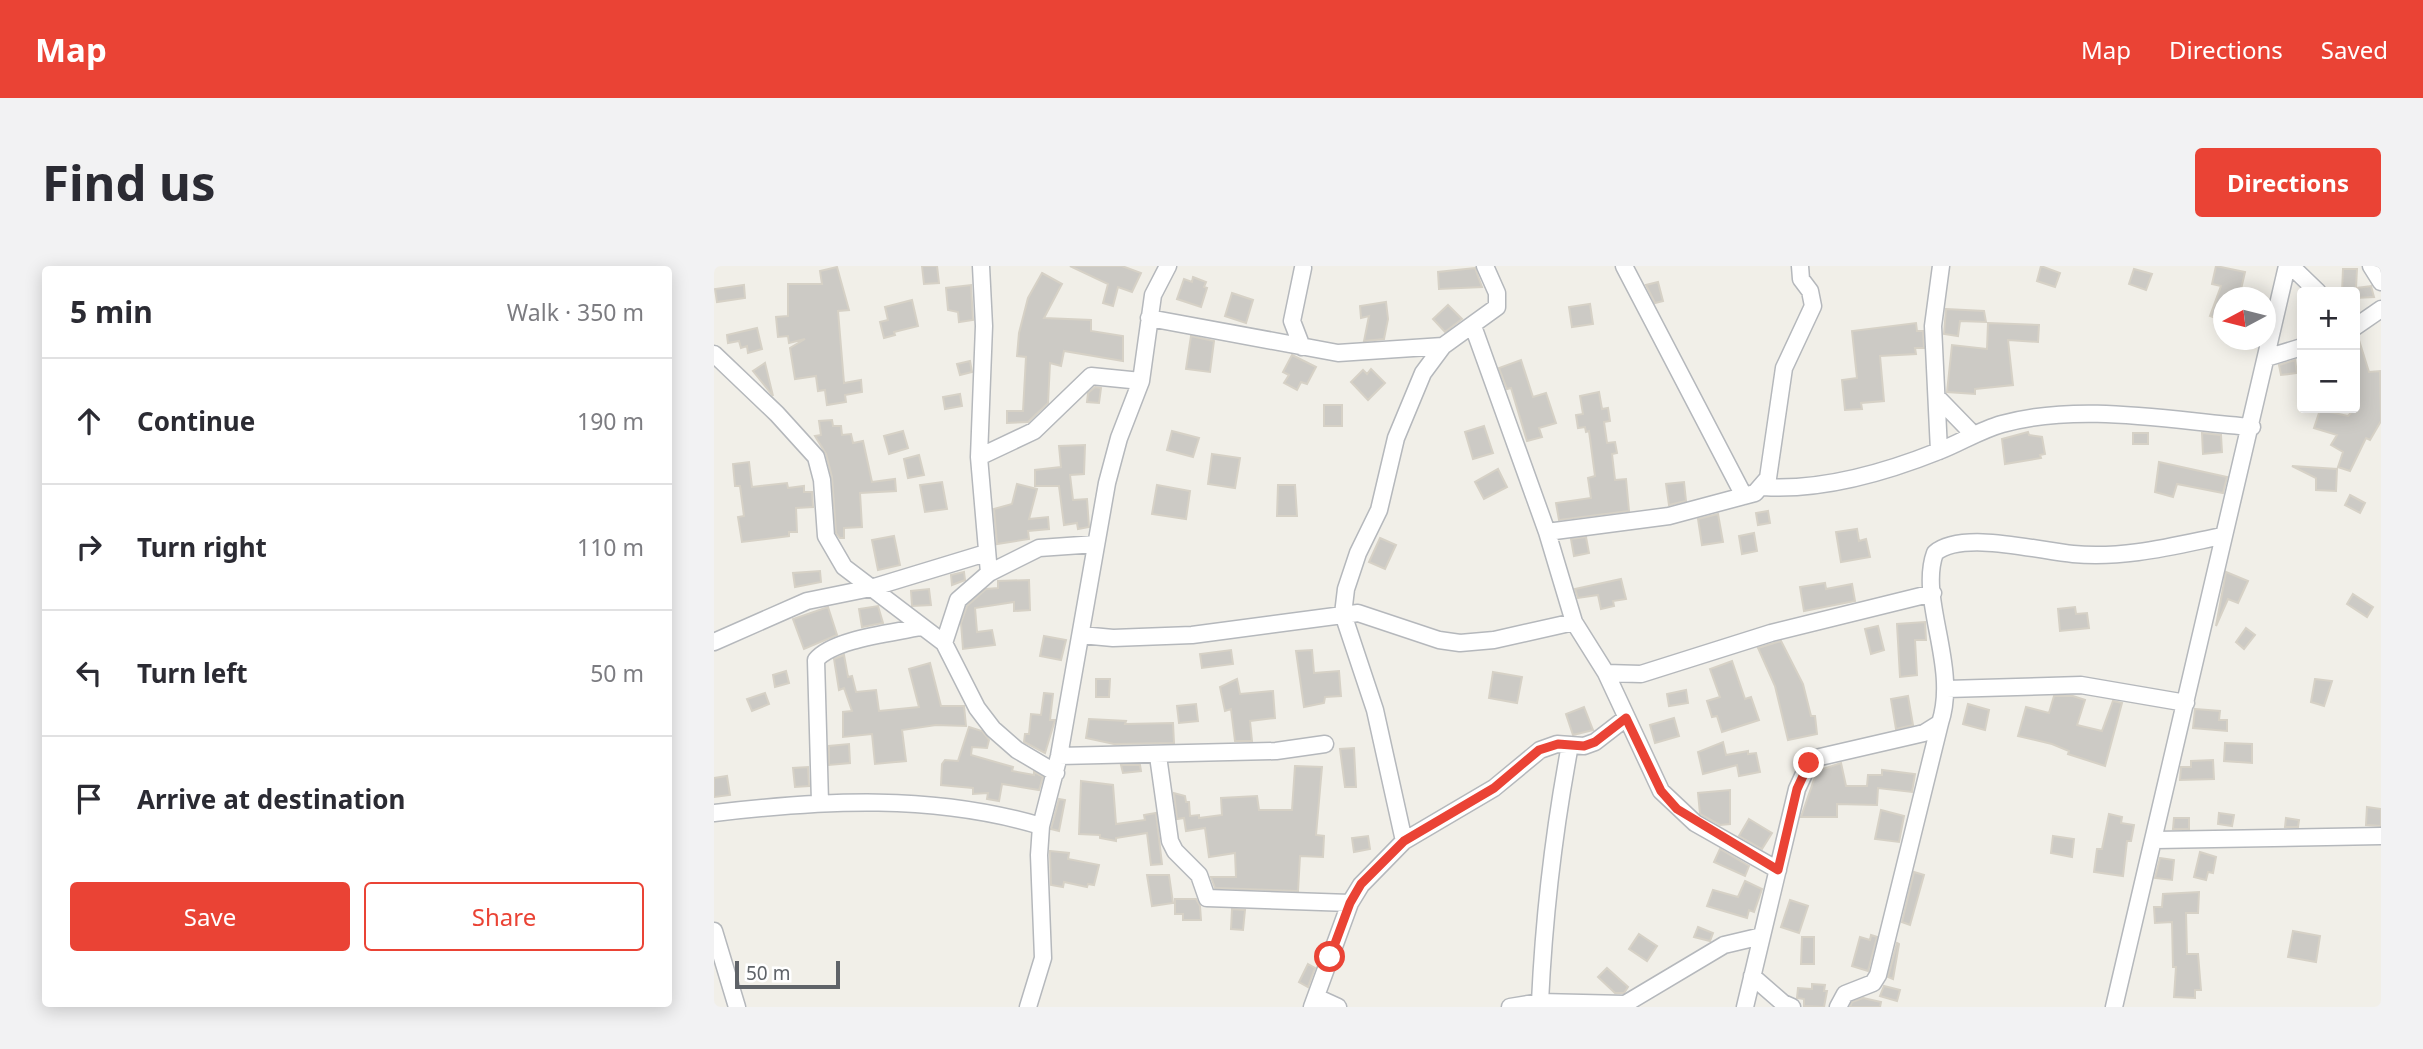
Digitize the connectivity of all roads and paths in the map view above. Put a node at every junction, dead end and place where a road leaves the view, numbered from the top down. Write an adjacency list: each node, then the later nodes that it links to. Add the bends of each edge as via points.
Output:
1 (981, 266): 27 (street, via 984,326)
2 (1146, 266): 10 (street)
3 (1485, 266): 16 (street, via 1497,293 1497,307)
4 (1624, 266): 29 (street)
5 (1800, 266): 28 (street, via 1813,306 1784,368)
6 (1941, 266): 23 (street, via 1933,326)
7 (2289, 266): 12 (street); 21 (street)
8 (2371, 266): 11 (street)
9 (1299, 267): 18 (street, via 1292,321)
10 (1165, 270): 14 (street)
11 (2381, 282)
12 (2312, 287)
13 (2381, 309): 15 (street)
14 (1149, 318): 18 (street); 22 (street)
15 (2360, 324)
16 (1473, 326): 17 (street); 30 (street)
17 (1443, 346): 18 (street, via 1338,353); 37 (street, via 1423,373 1396,438 1379,510 1351,571)
18 (1302, 347)
19 (2297, 349): 21 (street)
20 (714, 354): 35 (street, via 816,457 825,536 844,566)
21 (2266, 358): 24 (street)
22 (1141, 381): 27 (street, via 1098,375 1086,379 1034,430); 32 (street, via 1119,438)
23 (1937, 397): 25 (street); 26 (street)
24 (2252, 427): 25 (street, via 2054,415); 31 (street)
25 (1973, 434): 26 (street)
26 (1939, 451): 28 (street, via 1828,485)
27 (979, 457): 33 (street)
28 (1763, 487): 29 (street)
29 (1744, 496): 30 (street, via 1669,516)
30 (1547, 532): 38 (street)
31 (2222, 536): 36 (street, via 2102,556 1957,544 1935,553); 45 (street)
32 (1096, 544): 34 (street, via 1039,548); 40 (street)
33 (986, 553): 34 (street); 35 (street)
34 (989, 573): 42 (street, via 958,600)
35 (871, 588): 39 (street); 41 (street, via 807,601)
36 (1933, 593): 43 (street, via 1771,633 1641,674); 44 (street)
37 (1343, 614): 38 (street, via 1358,613 1460,643 1504,639); 40 (street, via 1192,635); 57 (street, via 1375,710)
38 (1574, 622): 43 (street)
39 (920, 627): 42 (street); 52 (street, via 849,643 816,660)
40 (1080, 635): 51 (street)
41 (714, 642)
42 (944, 643): 51 (street, via 977,708 993,729 1017,750)
43 (1606, 673): 46 (street)
44 (1947, 690): 45 (street, via 2081,685); 47 (street)
45 (2186, 703): 56 (street)
46 (1626, 718): 49 (street, via 1595,742); 58 (street, via 1661,791 1677,809)
47 (1940, 723): 58 (street, via 1924,733 1809,763 1797,789); 71 (street, via 1878,975 1873,983 1845,994)
48 (1325, 744): 50 (street)
49 (1570, 745): 57 (street, via 1539,750 1494,788); 64 (street, via 1555,824)
50 (1158, 756): 51 (street); 59 (street, via 1170,841 1199,875 1207,898)
51 (1057, 764): 54 (street)
52 (820, 802): 53 (street); 54 (street, via 933,804)
53 (714, 813)
54 (1041, 826): 66 (street, via 1043,958)
55 (2381, 836): 56 (street)
56 (2155, 840): 72 (street)
57 (1404, 841): 59 (street, via 1361,884)
58 (1778, 870): 61 (street)
59 (1350, 903): 63 (street)
60 (714, 931): 65 (street)
61 (1762, 936): 62 (street); 64 (street, via 1711,951 1625,1004)
62 (1752, 976): 69 (street); 70 (street)
63 (1314, 1002): 67 (street)
64 (1540, 1002): 68 (street)
65 (737, 1007)
66 (1028, 1007)
67 (1338, 1007)
68 (1510, 1007)
69 (1745, 1007)
70 (1792, 1007)
71 (1838, 1007)
72 (2113, 1007)

